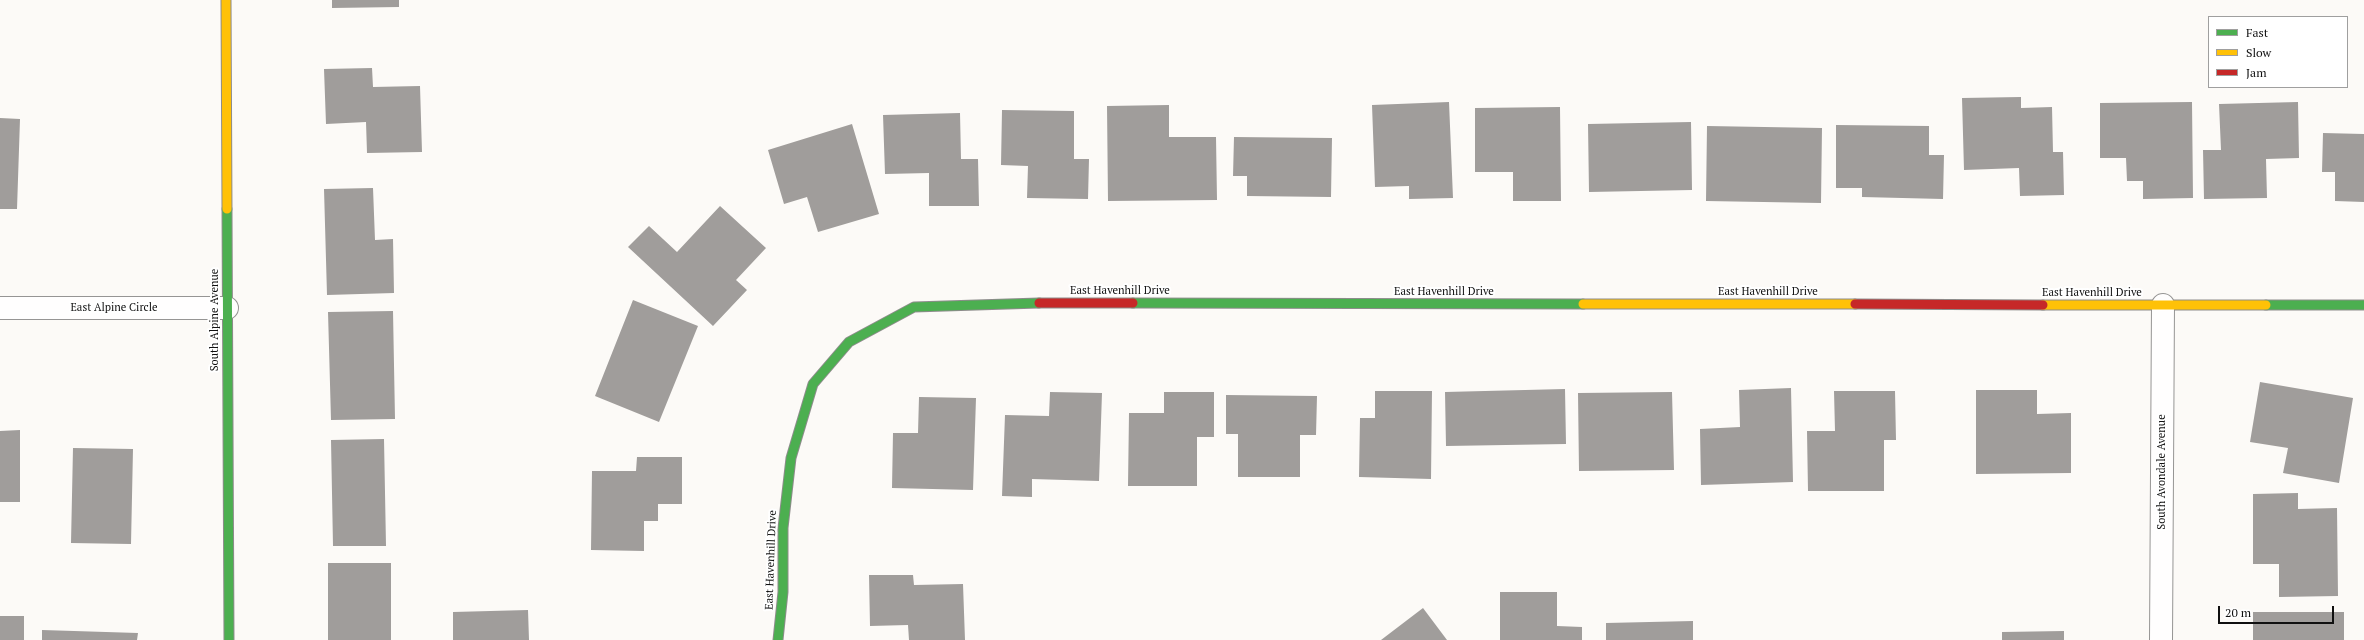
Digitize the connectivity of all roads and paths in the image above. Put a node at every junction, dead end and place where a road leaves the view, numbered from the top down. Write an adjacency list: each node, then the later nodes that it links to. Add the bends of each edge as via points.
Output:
1 (226, 0): 5 (street, South Alpine Avenue)
2 (2162, 305): 3 (street, East Havenhill Drive); 7 (street, East Havenhill Drive, via 991,303 914,307 849,342 813,384 791,458 783,528 783,592); 8 (street, South Avondale Avenue)
3 (2364, 305)
4 (0, 308): 5 (street, East Alpine Circle)
5 (227, 308): 6 (street, South Alpine Avenue)
6 (229, 640)
7 (778, 640)
8 (2161, 640)

